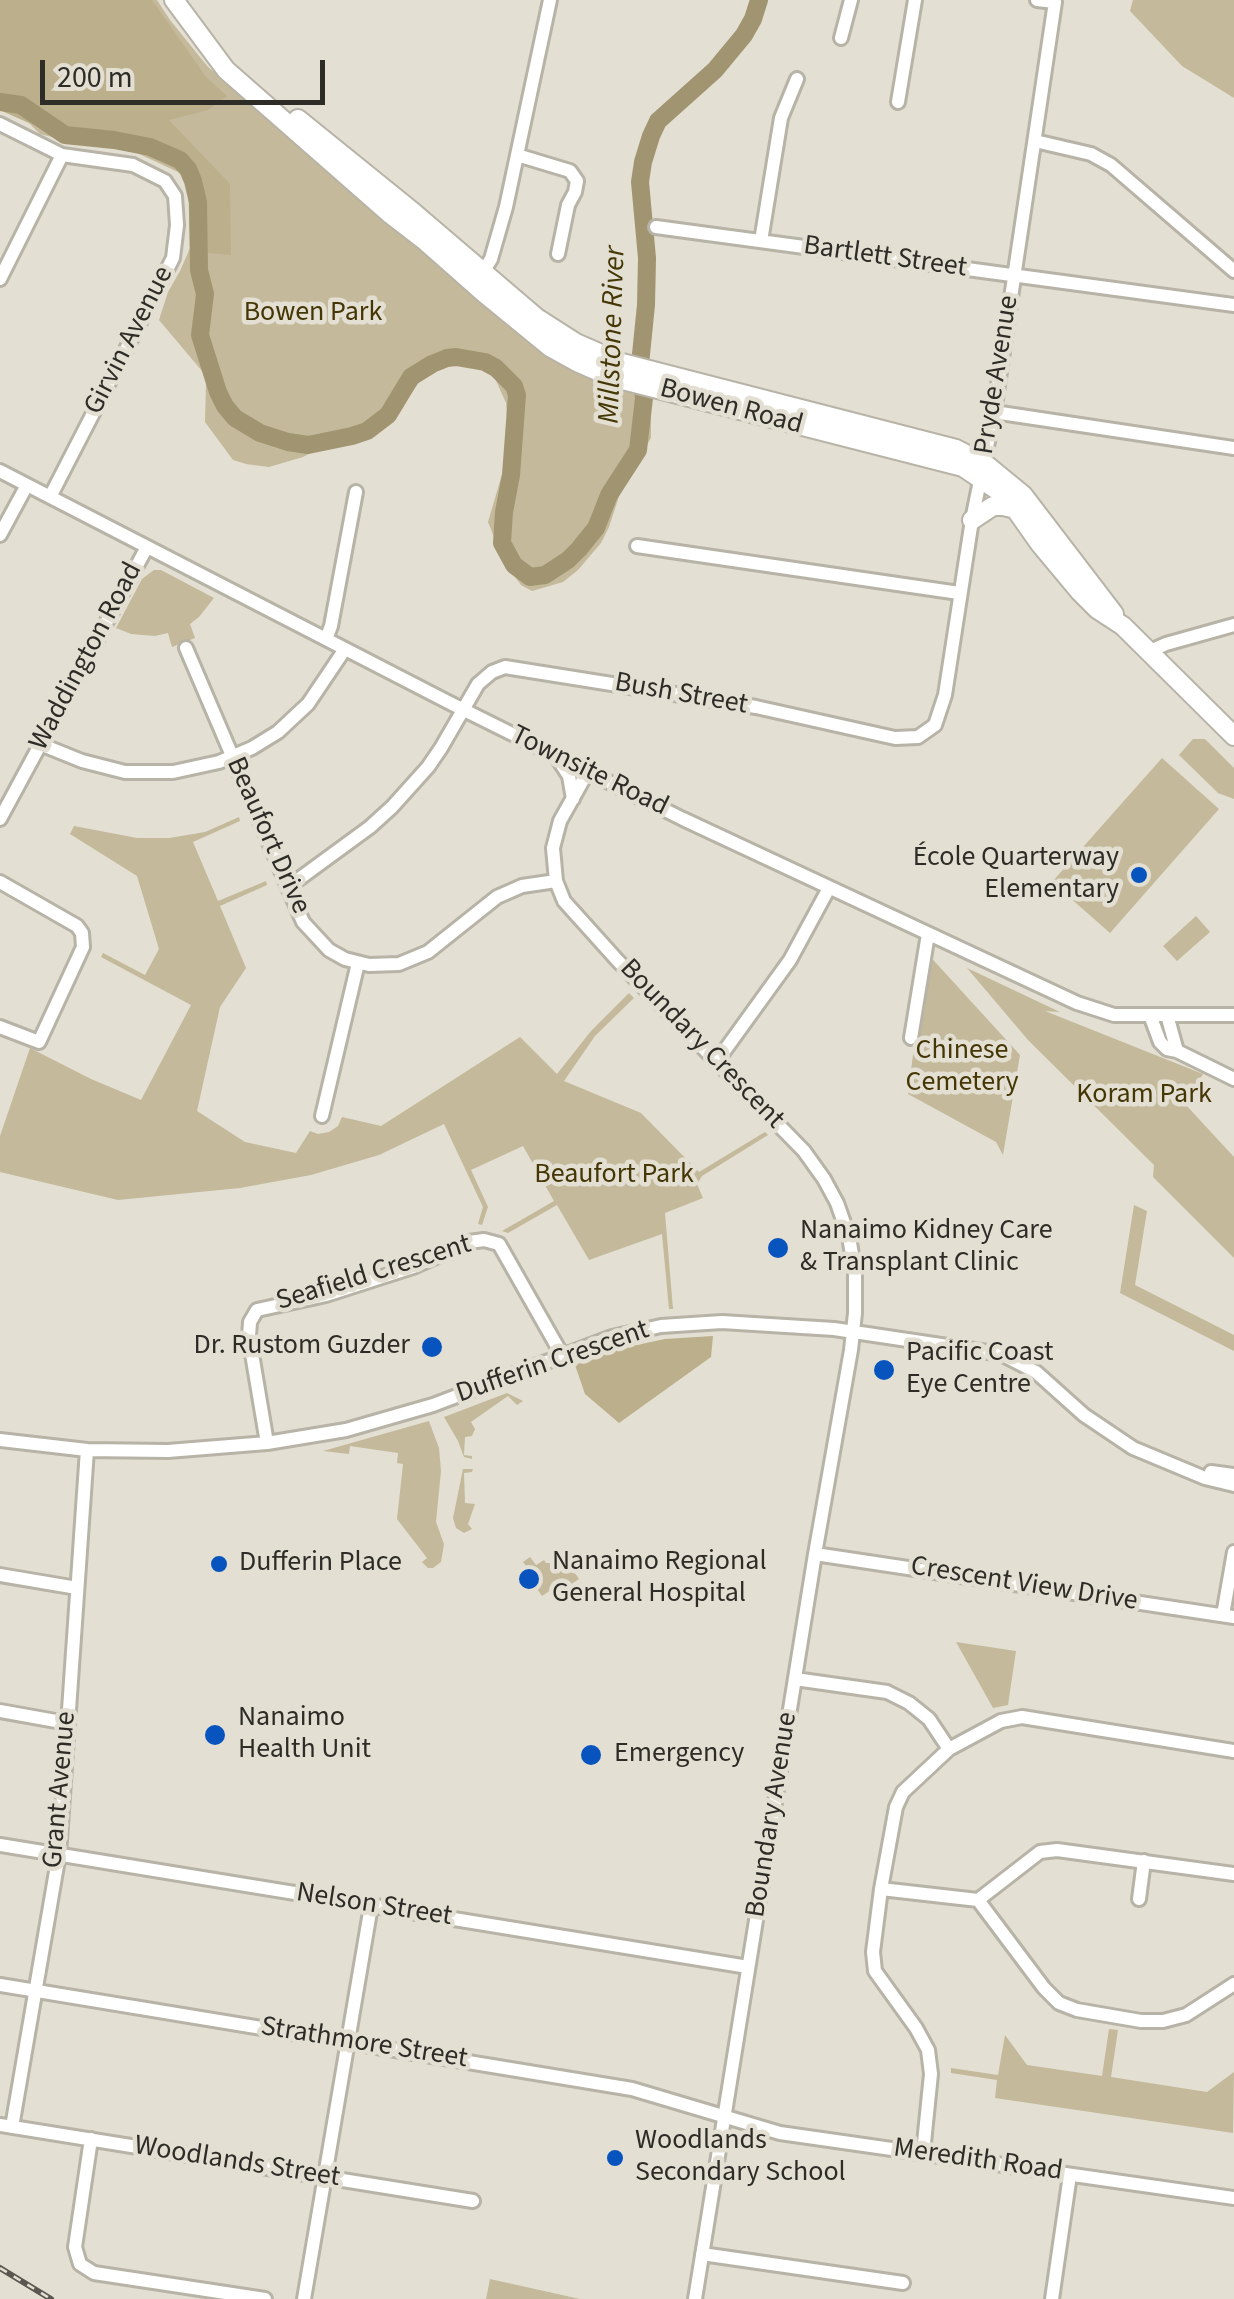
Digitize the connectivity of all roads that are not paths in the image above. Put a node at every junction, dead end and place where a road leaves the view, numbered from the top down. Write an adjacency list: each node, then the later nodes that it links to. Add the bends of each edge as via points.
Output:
1 (174, 0): 7 (main road, Bowen Road)
2 (550, 0): 12 (street)
3 (850, 0): 6 (street)
4 (915, 0): 9 (street)
5 (1038, 0): 11 (street, Pryde Avenue, via 1055,2)
6 (841, 38)
7 (210, 47): 18 (main road, Bowen Road); 22 (main road, Bowen Road, via 255,96 534,335 578,363)
8 (797, 79): 15 (street, via 781,118)
9 (898, 102)
10 (0, 124): 13 (street)
11 (1034, 141): 17 (street, via 1111,164); 19 (street, Pryde Avenue)
12 (517, 155): 16 (street, via 570,171 577,182); 18 (street)
13 (62, 156): 20 (street); 29 (street, Girvin Avenue, via 133,164 165,181 176,196 177,225 173,258)
14 (656, 226): 15 (street, Bartlett Street)
15 (762, 241): 19 (street, Bartlett Street)
16 (558, 254)
17 (1234, 271)
18 (483, 272): 22 (main road, Bowen Road, via 536,318)
19 (1014, 275): 21 (street, Bartlett Street); 23 (street, Pryde Avenue)
20 (0, 278)
21 (1234, 305)
22 (636, 375): 25 (main road, Bowen Road, via 956,449)
23 (994, 412): 24 (street); 25 (street, Pryde Avenue)
24 (1234, 448)
25 (982, 470): 30 (main road, Bowen Road); 31 (street, Pryde Avenue); 37 (main road, Bowen Road, via 1024,495)
26 (0, 471): 27 (street, Townsite Road)
27 (27, 485): 29 (street, Townsite Road); 32 (street)
28 (356, 492): 38 (street)
29 (50, 497): 34 (street, Townsite Road)
30 (1016, 510): 31 (main road, via 993,506); 37 (main road, Bowen Road, via 1080,592)
31 (972, 520): 35 (street, Pryde Avenue)
32 (0, 535)
33 (638, 546): 35 (street)
34 (146, 547): 38 (street, Townsite Road); 45 (street, Waddington Road)
35 (959, 592): 44 (street, Pryde Avenue, via 942,708)
36 (1234, 625): 41 (street)
37 (1122, 626): 41 (main road, Bowen Road)
38 (326, 639): 40 (street, Townsite Road)
39 (186, 648): 47 (street, Beaufort Drive)
40 (345, 649): 42 (street, Townsite Road); 47 (street, via 308,704 278,732)
41 (1148, 652): 43 (main road, Bowen Road)
42 (464, 710): 44 (street, Bush Street, via 481,680 514,667); 46 (street, Townsite Road); 53 (street, Bush Street, via 400,798)
43 (1234, 736)
44 (918, 737)
45 (40, 744): 47 (street, via 125,772 172,772); 50 (street, Waddington Road)
46 (555, 755): 48 (street, Townsite Road); 49 (street, via 569,776)
47 (233, 757): 53 (street, Beaufort Drive)
48 (588, 770): 49 (street); 54 (street, Townsite Road)
49 (573, 799): 51 (street, via 553,848)
50 (0, 819)
51 (556, 880): 56 (street, via 497,896 414,959); 63 (street, Boundary Crescent, via 572,912)
52 (0, 882): 60 (street, via 77,926 83,945 38,1042)
53 (288, 887): 56 (street, Beaufort Drive, via 317,939)
54 (829, 888): 55 (street, Townsite Road); 63 (street, via 790,960)
55 (928, 934): 59 (street, Townsite Road, via 1076,1004); 61 (street)
56 (358, 963): 65 (street)
57 (1168, 1015): 58 (street, Townsite Road); 59 (street, Townsite Road); 62 (street)
58 (1234, 1015)
59 (1150, 1016): 62 (street, via 1160,1042)
60 (0, 1026)
61 (911, 1038)
62 (1176, 1052): 64 (street)
63 (718, 1061): 66 (street, Boundary Crescent, via 804,1151 832,1192 854,1263)
64 (1234, 1079)
65 (322, 1116)
66 (854, 1331): 67 (street, Dufferin Crescent, via 682,1324); 71 (street, Dufferin Crescent, via 1008,1357 1042,1376 1122,1442); 75 (street, Boundary Avenue)
67 (562, 1355): 69 (street, Dufferin Crescent, via 433,1405); 69 (street, Seafield Crescent, via 499,1244 470,1242 326,1295 257,1310 250,1336)
68 (0, 1440): 70 (street, Dufferin Crescent)
69 (267, 1443): 70 (street, Dufferin Crescent)
70 (87, 1450): 77 (street, Grant Avenue)
71 (1193, 1472): 72 (street, Dufferin Crescent); 73 (street, Dufferin Crescent)
72 (1234, 1475)
73 (1234, 1485)
74 (1234, 1552): 78 (street)
75 (814, 1554): 78 (street, Crescent View Drive); 79 (street, Boundary Avenue)
76 (0, 1575): 77 (street)
77 (77, 1588): 81 (street, Grant Avenue)
78 (1228, 1616)
79 (795, 1679): 82 (street, via 887,1692 929,1719); 92 (street, Boundary Avenue)
80 (0, 1711): 81 (street)
81 (67, 1723): 85 (street, Grant Avenue)
82 (949, 1750): 83 (street, via 1000,1720 1022,1717); 88 (street, via 903,1792)
83 (1234, 1751)
84 (0, 1844): 85 (street, Nelson Street)
85 (60, 1854): 91 (street, Nelson Street); 95 (street, Grant Avenue)
86 (1144, 1861): 87 (street); 89 (street); 90 (street, via 1040,1852)
87 (1234, 1874)
88 (881, 1889): 90 (street); 100 (street, via 875,1971 916,2028 932,2074)
89 (1139, 1899)
90 (978, 1900): 93 (street, via 1044,1988 1077,2010 1162,2022 1186,2015)
91 (372, 1906): 92 (street, Nelson Street); 96 (street)
92 (748, 1967): 97 (street, Boundary Avenue)
93 (1234, 1984)
94 (0, 1985): 95 (street, Strathmore Street)
95 (34, 1990): 96 (street, Strathmore Street); 98 (street, Grant Avenue)
96 (348, 2041): 97 (street, Strathmore Street, via 632,2088); 102 (street)
97 (724, 2116): 100 (street, Meredith Road, via 780,2133); 105 (street, Boundary Avenue)
98 (6, 2126): 99 (street, Woodlands Street)
99 (91, 2139): 102 (street, Woodlands Street); 107 (street, via 75,2246 80,2264 94,2273)
100 (923, 2153): 101 (street, Meredith Road)
101 (1070, 2175): 103 (street, Meredith Road); 110 (street)
102 (325, 2177): 104 (street, Woodlands Street); 108 (street)
103 (1234, 2198)
104 (474, 2201)
105 (702, 2254): 106 (street); 109 (street, Boundary Avenue)
106 (903, 2283)
107 (264, 2299)
108 (304, 2299)
109 (695, 2299)
110 (1052, 2299)

